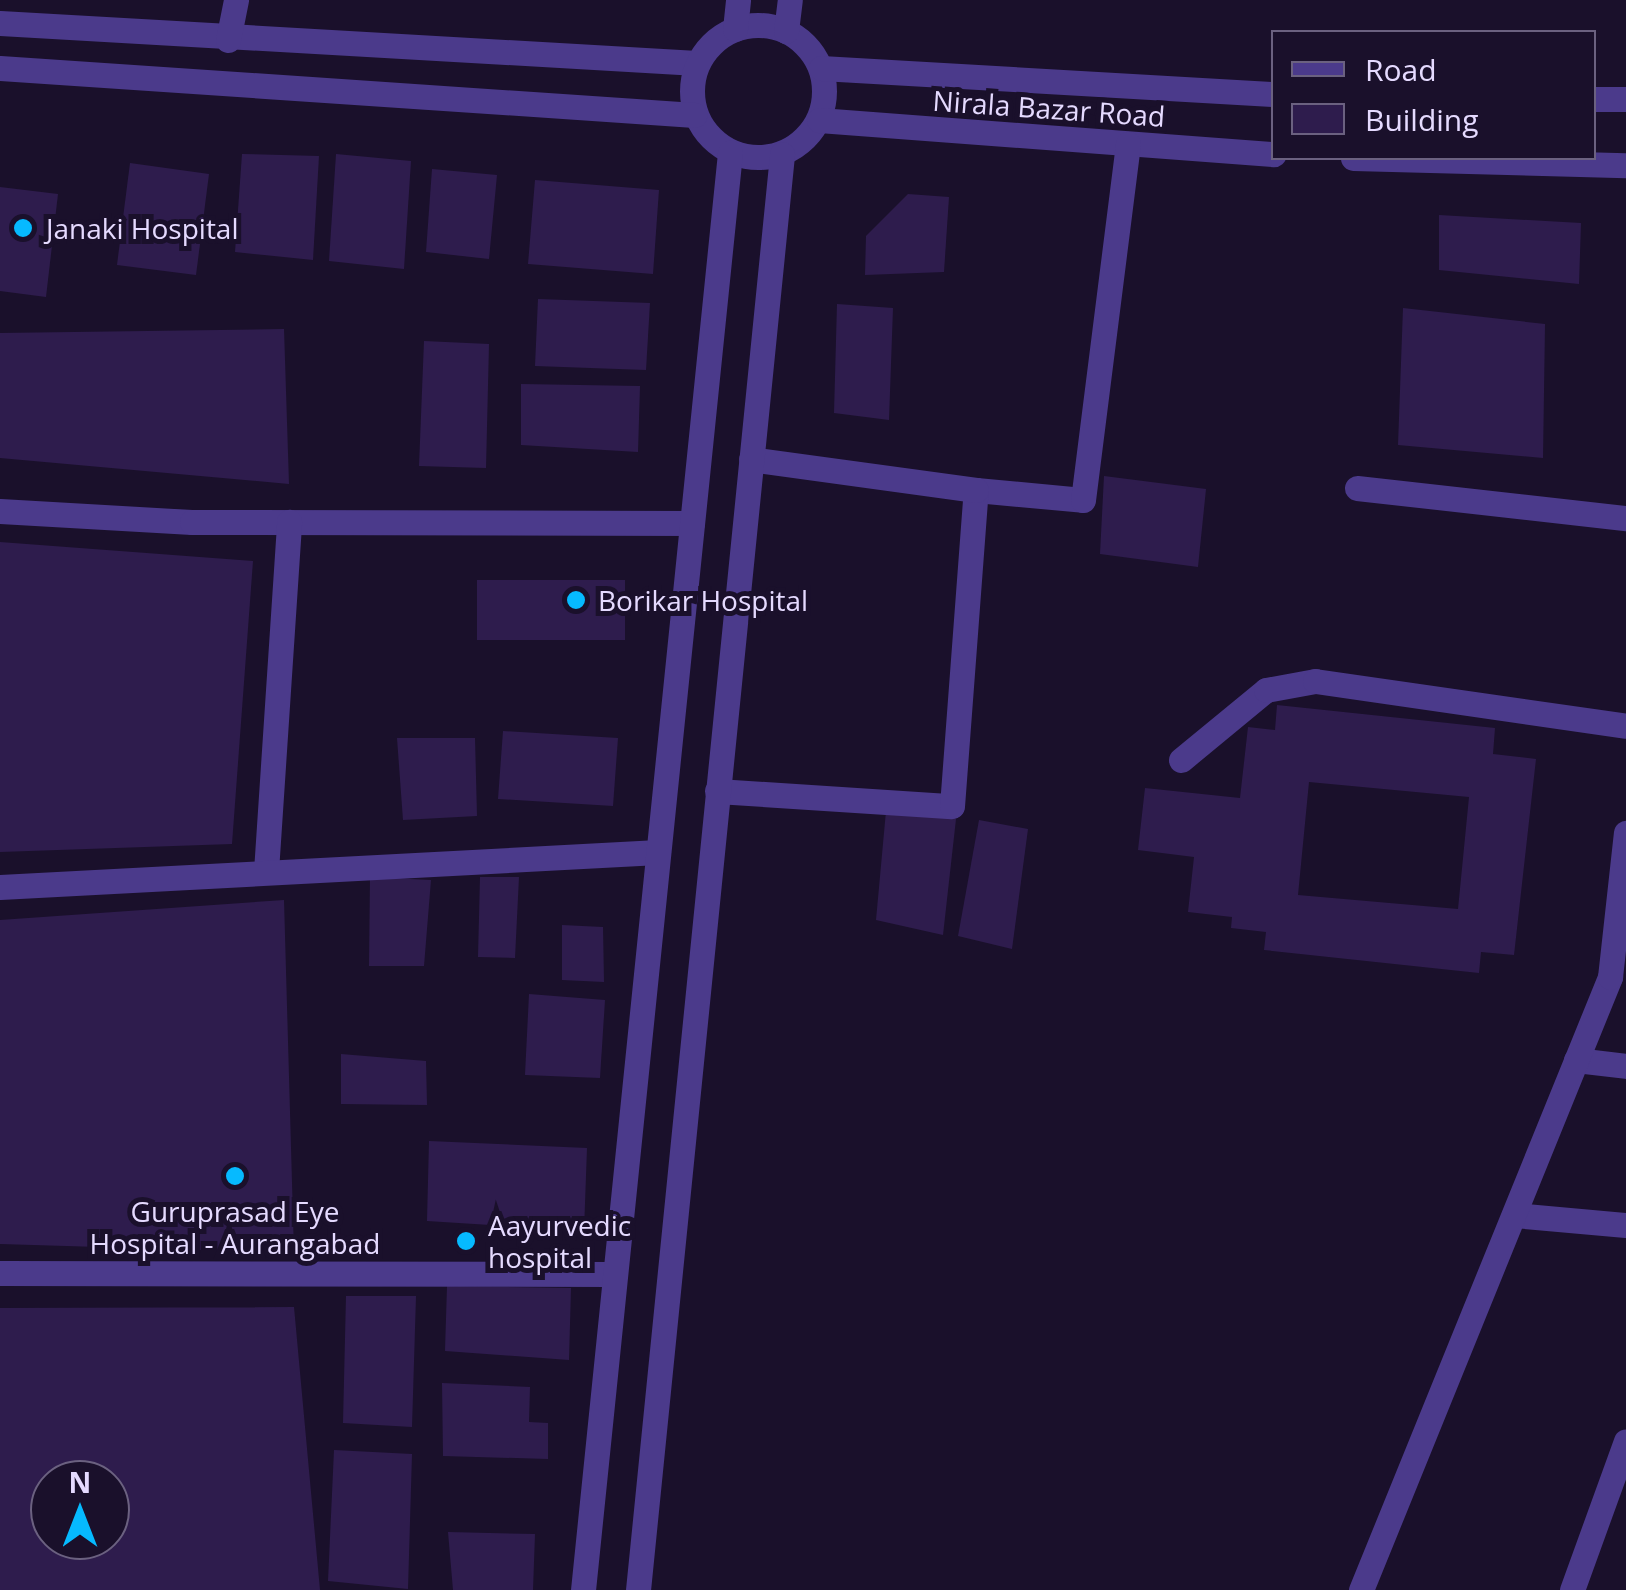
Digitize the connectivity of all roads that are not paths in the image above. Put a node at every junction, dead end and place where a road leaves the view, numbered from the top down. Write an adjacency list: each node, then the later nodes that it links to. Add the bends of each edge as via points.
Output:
1 (236, 0): 7 (street)
2 (738, 0): 5 (street)
3 (790, 0): 6 (street)
4 (0, 24): 7 (street)
5 (735, 28): 6 (street, via 761,24); 8 (street)
6 (786, 31): 10 (street)
7 (228, 40): 8 (street)
8 (697, 62): 14 (street, via 690,88)
9 (0, 68): 14 (street)
10 (821, 68): 11 (street, Nirala Bazar Road); 15 (street)
11 (1271, 94)
12 (1596, 99): 13 (street)
13 (1626, 99)
14 (694, 115): 17 (street, via 708,137)
15 (819, 120): 16 (street, Nirala Bazar Road); 18 (street)
16 (1128, 144): 19 (street, Nirala Bazar Road); 24 (street, via 1083,500)
17 (730, 152): 18 (street); 28 (street)
18 (782, 154): 22 (street)
19 (1271, 154)
20 (1431, 160): 21 (street)
21 (1626, 165)
22 (751, 458): 24 (street); 31 (street)
23 (1357, 488): 26 (street)
24 (976, 490): 31 (street, via 952,806)
25 (0, 511): 27 (street)
26 (1626, 518)
27 (289, 522): 28 (street); 34 (street)
28 (692, 523): 33 (street)
29 (1626, 726): 30 (street, via 1315,681 1266,690)
30 (1181, 760)
31 (717, 790): 44 (street)
32 (1626, 832): 36 (street, via 1610,978)
33 (658, 852): 34 (street); 41 (street)
34 (266, 871): 35 (street)
35 (0, 887)
36 (1576, 1060): 37 (street); 38 (street)
37 (1626, 1066)
38 (1514, 1215): 39 (street); 45 (street)
39 (1626, 1225)
40 (0, 1273): 41 (street)
41 (613, 1274): 43 (street)
42 (1626, 1440): 46 (street)
43 (583, 1590)
44 (638, 1590)
45 (1361, 1590)
46 (1572, 1590)

